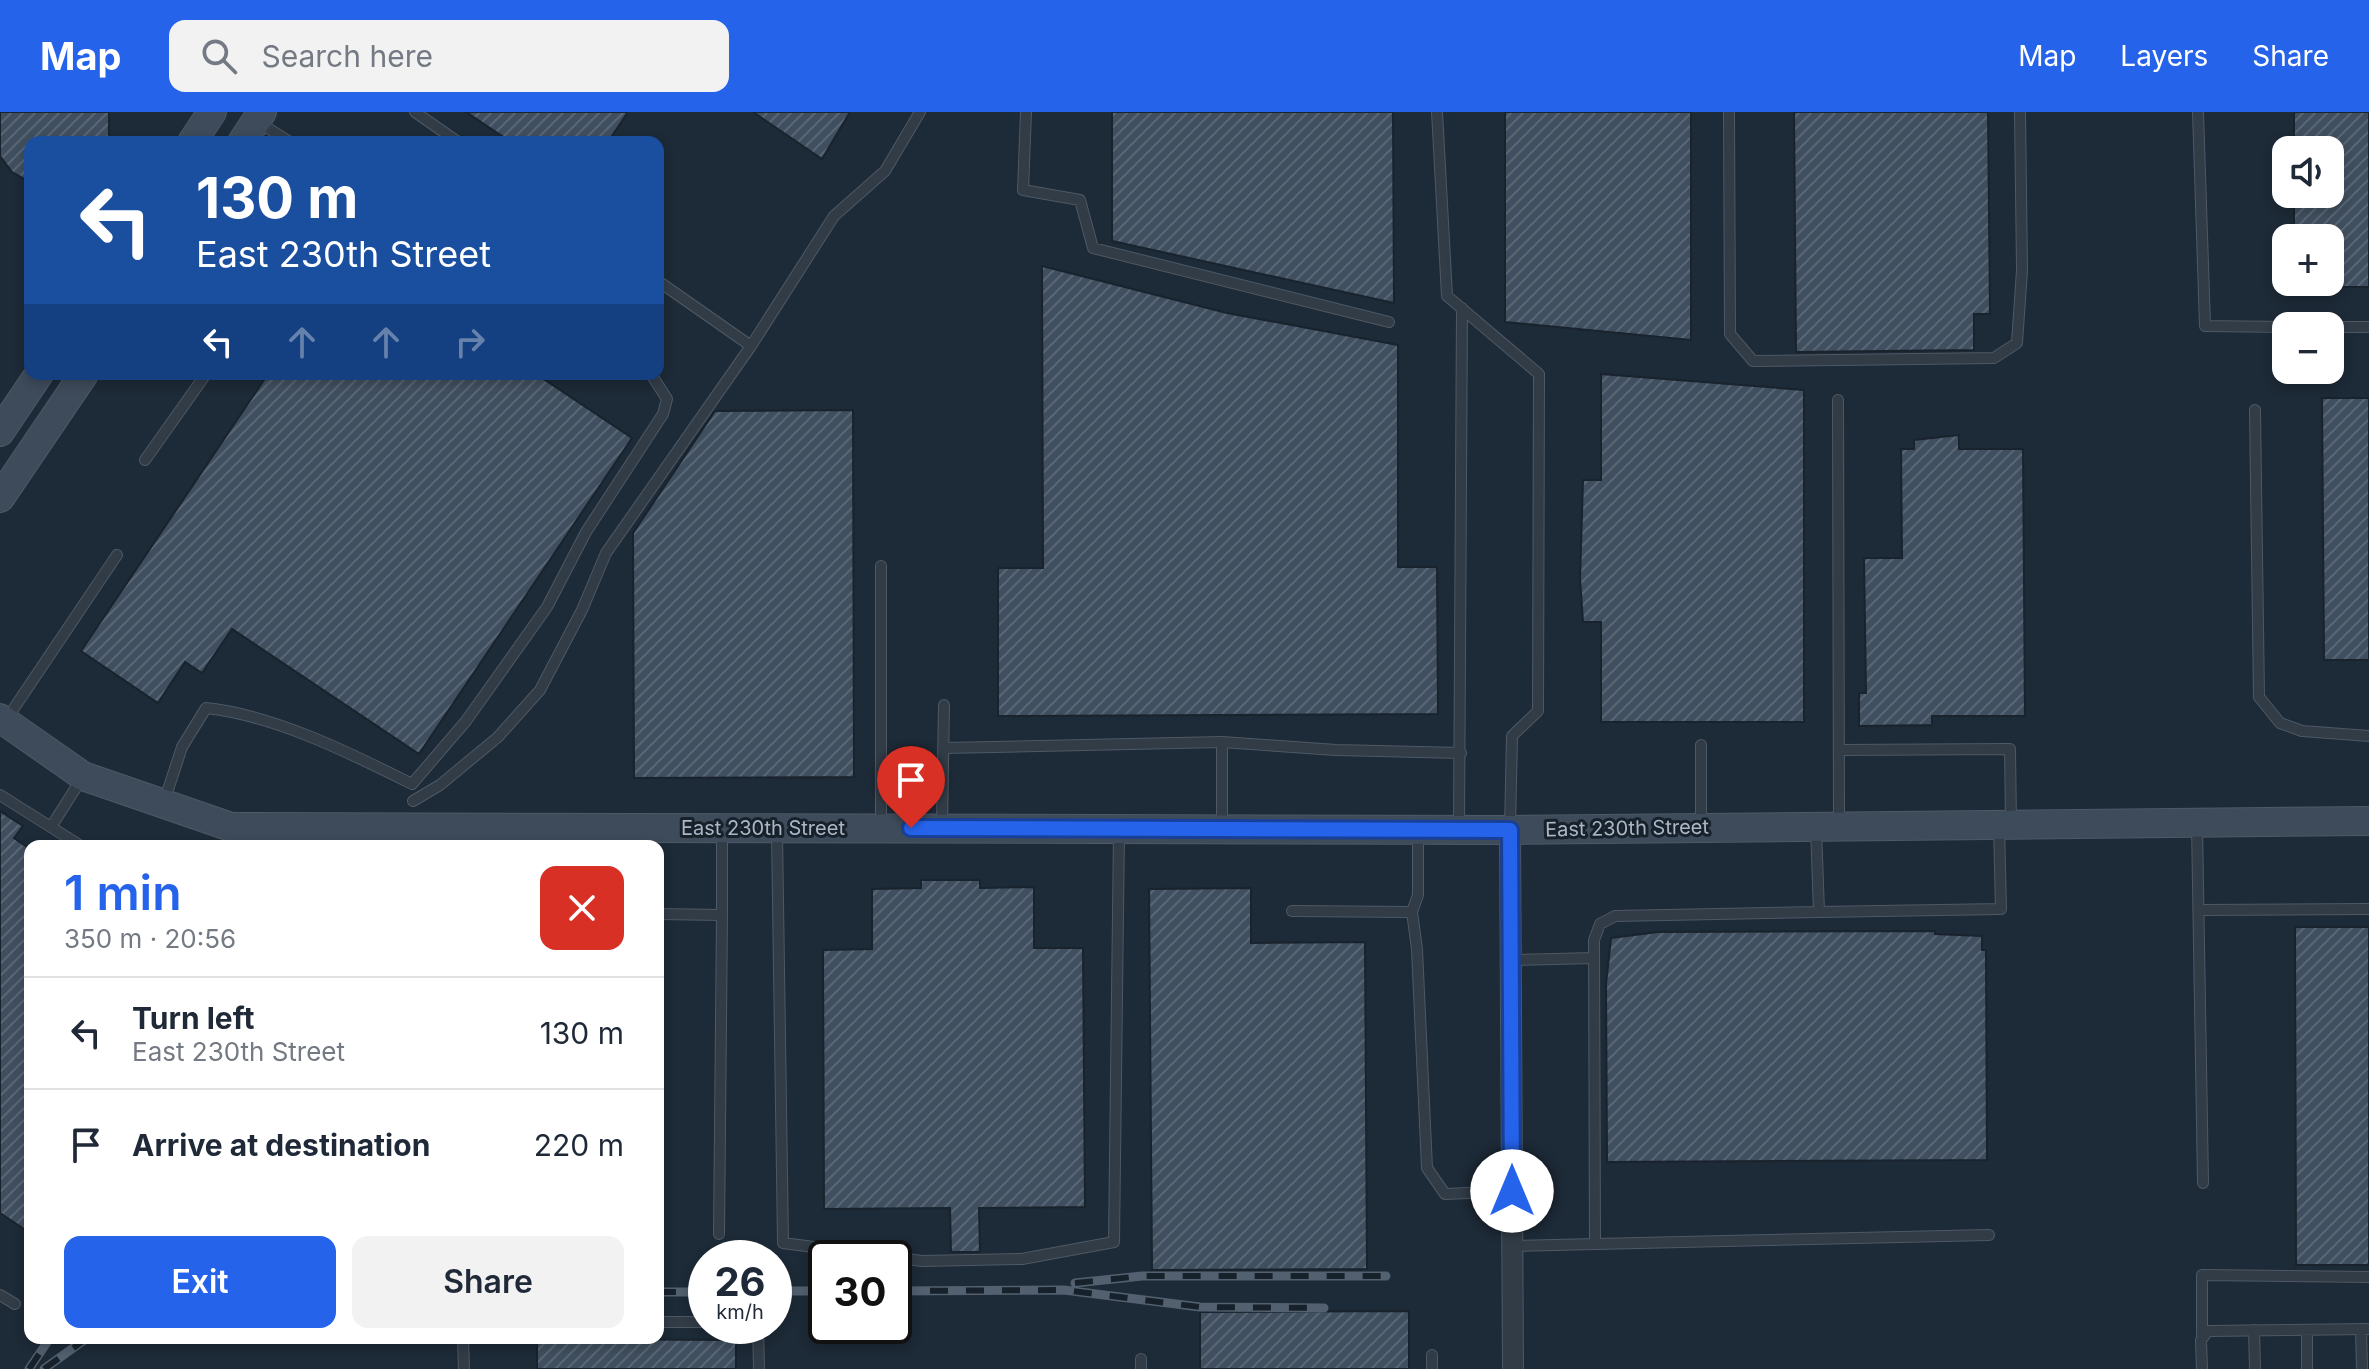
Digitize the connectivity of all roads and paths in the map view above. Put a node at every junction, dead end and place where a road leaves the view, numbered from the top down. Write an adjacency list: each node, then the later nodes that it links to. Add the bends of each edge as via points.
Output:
1 (212, 112): 10 (street)
2 (415, 112): 12 (lane)
3 (920, 112): 19 (lane, via 885,171 834,216)
4 (1026, 112): 15 (lane, via 1023,190 1080,200 1093,248)
5 (1437, 112): 14 (lane, via 1447,296)
6 (1729, 112): 7 (lane, via 1730,334 1753,361 1994,358 2017,343 2022,270)
7 (2020, 112)
8 (2198, 112): 16 (lane, via 2205,326)
9 (253, 125): 11 (lane)
10 (196, 136)
11 (277, 136)
12 (449, 136)
13 (664, 285): 19 (lane)
14 (1462, 308): 38 (lane); 59 (lane, via 1539,374 1538,711 1512,736)
15 (1389, 322)
16 (2272, 327)
17 (2344, 327): 18 (lane)
18 (2369, 327)
19 (751, 346): 42 (lane, via 606,553 540,690 498,737)
20 (35, 380): 26 (street)
21 (80, 380): 28 (street)
22 (198, 380): 27 (lane)
23 (655, 380): 40 (lane, via 667,399 663,414 586,532 547,607 466,721)
24 (1838, 400): 37 (lane)
25 (2255, 410): 33 (lane, via 2259,697 2280,723 2302,731)
26 (0, 432)
27 (145, 460)
28 (0, 498)
29 (117, 555): 32 (lane)
30 (881, 566): 53 (lane)
31 (944, 705): 36 (lane)
32 (2, 722): 39 (street, East 230th Street)
33 (2369, 736)
34 (1222, 742): 36 (lane); 38 (lane); 56 (lane)
35 (1701, 745): 50 (lane)
36 (944, 748): 54 (lane)
37 (1839, 750): 46 (lane, via 2010,749); 47 (lane)
38 (1461, 753): 58 (lane)
39 (83, 776): 43 (street, East 230th Street); 48 (lane)
40 (412, 784): 42 (lane); 43 (lane, via 351,754 230,711 206,708 182,747)
41 (0, 795): 48 (lane)
42 (413, 801): 49 (lane)
43 (164, 804): 49 (street, East 230th Street, via 231,827 312,832)
44 (2369, 821): 45 (street, East 230th Street)
45 (2197, 823): 46 (street, East 230th Street); 62 (lane)
46 (2005, 824): 47 (street, East 230th Street); 65 (lane, via 2001,909)
47 (1828, 826): 50 (street, East 230th Street); 65 (lane)
48 (51, 827): 60 (lane)
49 (400, 827): 51 (street, East 230th Street, via 450,832)
50 (1701, 827): 59 (street, East 230th Street)
51 (722, 828): 52 (street, East 230th Street); 67 (lane)
52 (777, 828): 53 (street, East 230th Street); 55 (lane, via 783,1243 922,1261 1022,1259 1114,1242)
53 (881, 828): 54 (street, East 230th Street)
54 (942, 828): 55 (street, East 230th Street)
55 (1119, 829): 56 (street, East 230th Street)
56 (1222, 829): 57 (street, East 230th Street)
57 (1418, 830): 58 (street, East 230th Street); 64 (lane, via 1418,895)
58 (1459, 830): 59 (street, East 230th Street)
59 (1510, 830): 69 (street)
60 (72, 840)
61 (2369, 909): 62 (lane)
62 (2199, 910): 70 (lane)
63 (1292, 911): 64 (lane)
64 (1412, 912): 71 (lane, via 1427,1168 1445,1194)
65 (1819, 912): 68 (lane, via 1615,916 1600,924)
66 (664, 914): 67 (lane)
67 (722, 915): 72 (lane)
68 (1594, 958): 69 (lane); 74 (lane)
69 (1511, 960): 71 (street)
70 (2203, 1183)
71 (1512, 1191): 75 (street)
72 (719, 1234)
73 (1989, 1235): 74 (lane)
74 (1595, 1244): 75 (lane)
75 (1512, 1246): 91 (street)
76 (2369, 1277): 84 (lane, via 2202,1275)
77 (0, 1295): 78 (lane)
78 (15, 1304)
79 (664, 1322): 80 (lane)
80 (688, 1322)
81 (2365, 1329): 83 (lane); 95 (lane)
82 (2254, 1330): 83 (lane); 84 (lane); 93 (lane)
83 (2307, 1330): 94 (lane)
84 (2202, 1334): 92 (lane)
85 (463, 1344): 88 (lane)
86 (758, 1344): 89 (lane)
87 (1432, 1355): 90 (lane)
88 (464, 1369)
89 (759, 1369)
90 (1432, 1369)
91 (1513, 1369)
92 (2202, 1369)
93 (2255, 1369)
94 (2307, 1369)
95 (2362, 1369)

